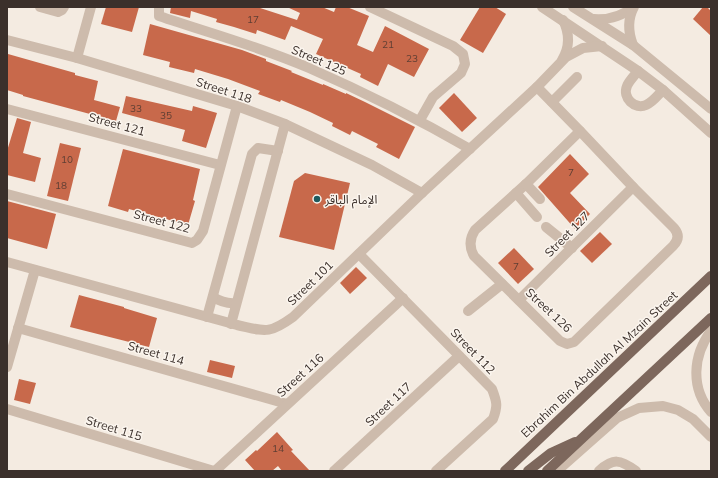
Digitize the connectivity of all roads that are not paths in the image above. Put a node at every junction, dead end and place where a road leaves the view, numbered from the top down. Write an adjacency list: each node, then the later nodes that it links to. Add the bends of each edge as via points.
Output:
1 (40, 7): 2 (street, via 58,12)
2 (64, 7)
3 (91, 7): 14 (street)
4 (159, 7): 24 (street, Street 125, via 159,16 308,68)
5 (370, 7): 24 (street, via 453,46 463,54 465,64 460,73 433,96)
6 (542, 7): 9 (street)
7 (574, 7): 10 (street)
8 (633, 7): 10 (street, via 616,17); 13 (street, via 629,32)
9 (562, 20): 12 (street); 15 (street, Street 101, via 567,30 568,41)
10 (594, 20): 13 (street)
11 (7, 40): 14 (street, Street 118)
12 (602, 46): 15 (street, Street 101, via 577,50); 16 (street)
13 (633, 46): 23 (street)
14 (77, 58): 21 (street, Street 118)
15 (561, 62): 18 (street, Street 101)
16 (638, 71): 19 (street); 19 (street, via 627,86 626,94 630,102 638,106 646,105)
17 (577, 77): 20 (street)
18 (537, 87): 20 (street, Street 126); 28 (street, Street 101)
19 (663, 90): 27 (street)
20 (552, 102): 26 (street, Street 126)
21 (236, 106): 25 (street, Street 118); 30 (street, Street 122)
22 (7, 109): 30 (street, Street 121)
23 (711, 109)
24 (420, 120): 28 (street, Street 125)
25 (285, 124): 29 (street); 33 (street, Street 118, via 372,164)
26 (580, 131): 31 (street, Street 126); 32 (street, Street 126)
27 (711, 133)
28 (470, 149): 33 (street, Street 101)
29 (278, 151): 46 (street, via 258,148 252,154); 49 (street)
30 (220, 165): 35 (street, Street 122, via 203,232 192,243)
31 (526, 184): 34 (street, Street 126); 36 (street)
32 (633, 187): 39 (street, Street 127); 48 (street, Street 126, via 676,231 678,239 674,246 570,344 560,341)
33 (422, 193): 40 (street, Street 101)
34 (516, 193): 37 (street); 45 (street, Street 126, via 475,230 470,240 474,256)
35 (7, 194)
36 (540, 199)
37 (537, 217)
38 (546, 227): 39 (street)
39 (572, 248): 48 (street, Street 127)
40 (359, 254): 47 (street, Street 112); 53 (street, Street 101, via 293,317 277,328 265,331)
41 (7, 262): 42 (street, Street 101)
42 (36, 270): 51 (street, Street 101); 54 (street)
43 (711, 273): 44 (street)
44 (707, 280): 66 (main road, Ebrahim Bin Abdullah Al Mzain Street)
45 (502, 284): 48 (street, Street 126); 50 (street)
46 (213, 297): 49 (street, via 228,304); 51 (street)
47 (403, 298): 56 (street, Street 112); 58 (street, Street 116)
48 (519, 300)
49 (236, 303): 53 (street)
50 (468, 311)
51 (207, 317): 53 (street, Street 101)
52 (711, 318): 62 (main road)
53 (231, 324)
54 (18, 328): 57 (street); 58 (street, Street 114)
55 (711, 331): 60 (street, via 700,349 696,375 700,396)
56 (459, 356): 64 (street, Street 117); 65 (street, Street 112, via 492,389 497,408 493,419)
57 (7, 367)
58 (287, 404): 63 (street, Street 116)
59 (7, 410): 63 (street, Street 115)
60 (711, 412)
61 (711, 437): 69 (street, via 693,419 678,410 655,406 639,408 617,418)
62 (582, 438): 67 (main road, via 551,453); 68 (main road)
63 (214, 471)
64 (334, 471)
65 (436, 471)
66 (505, 471)
67 (528, 471)
68 (547, 471)
69 (557, 471)
70 (599, 471): 71 (street, via 608,463 617,461)
71 (636, 471)

